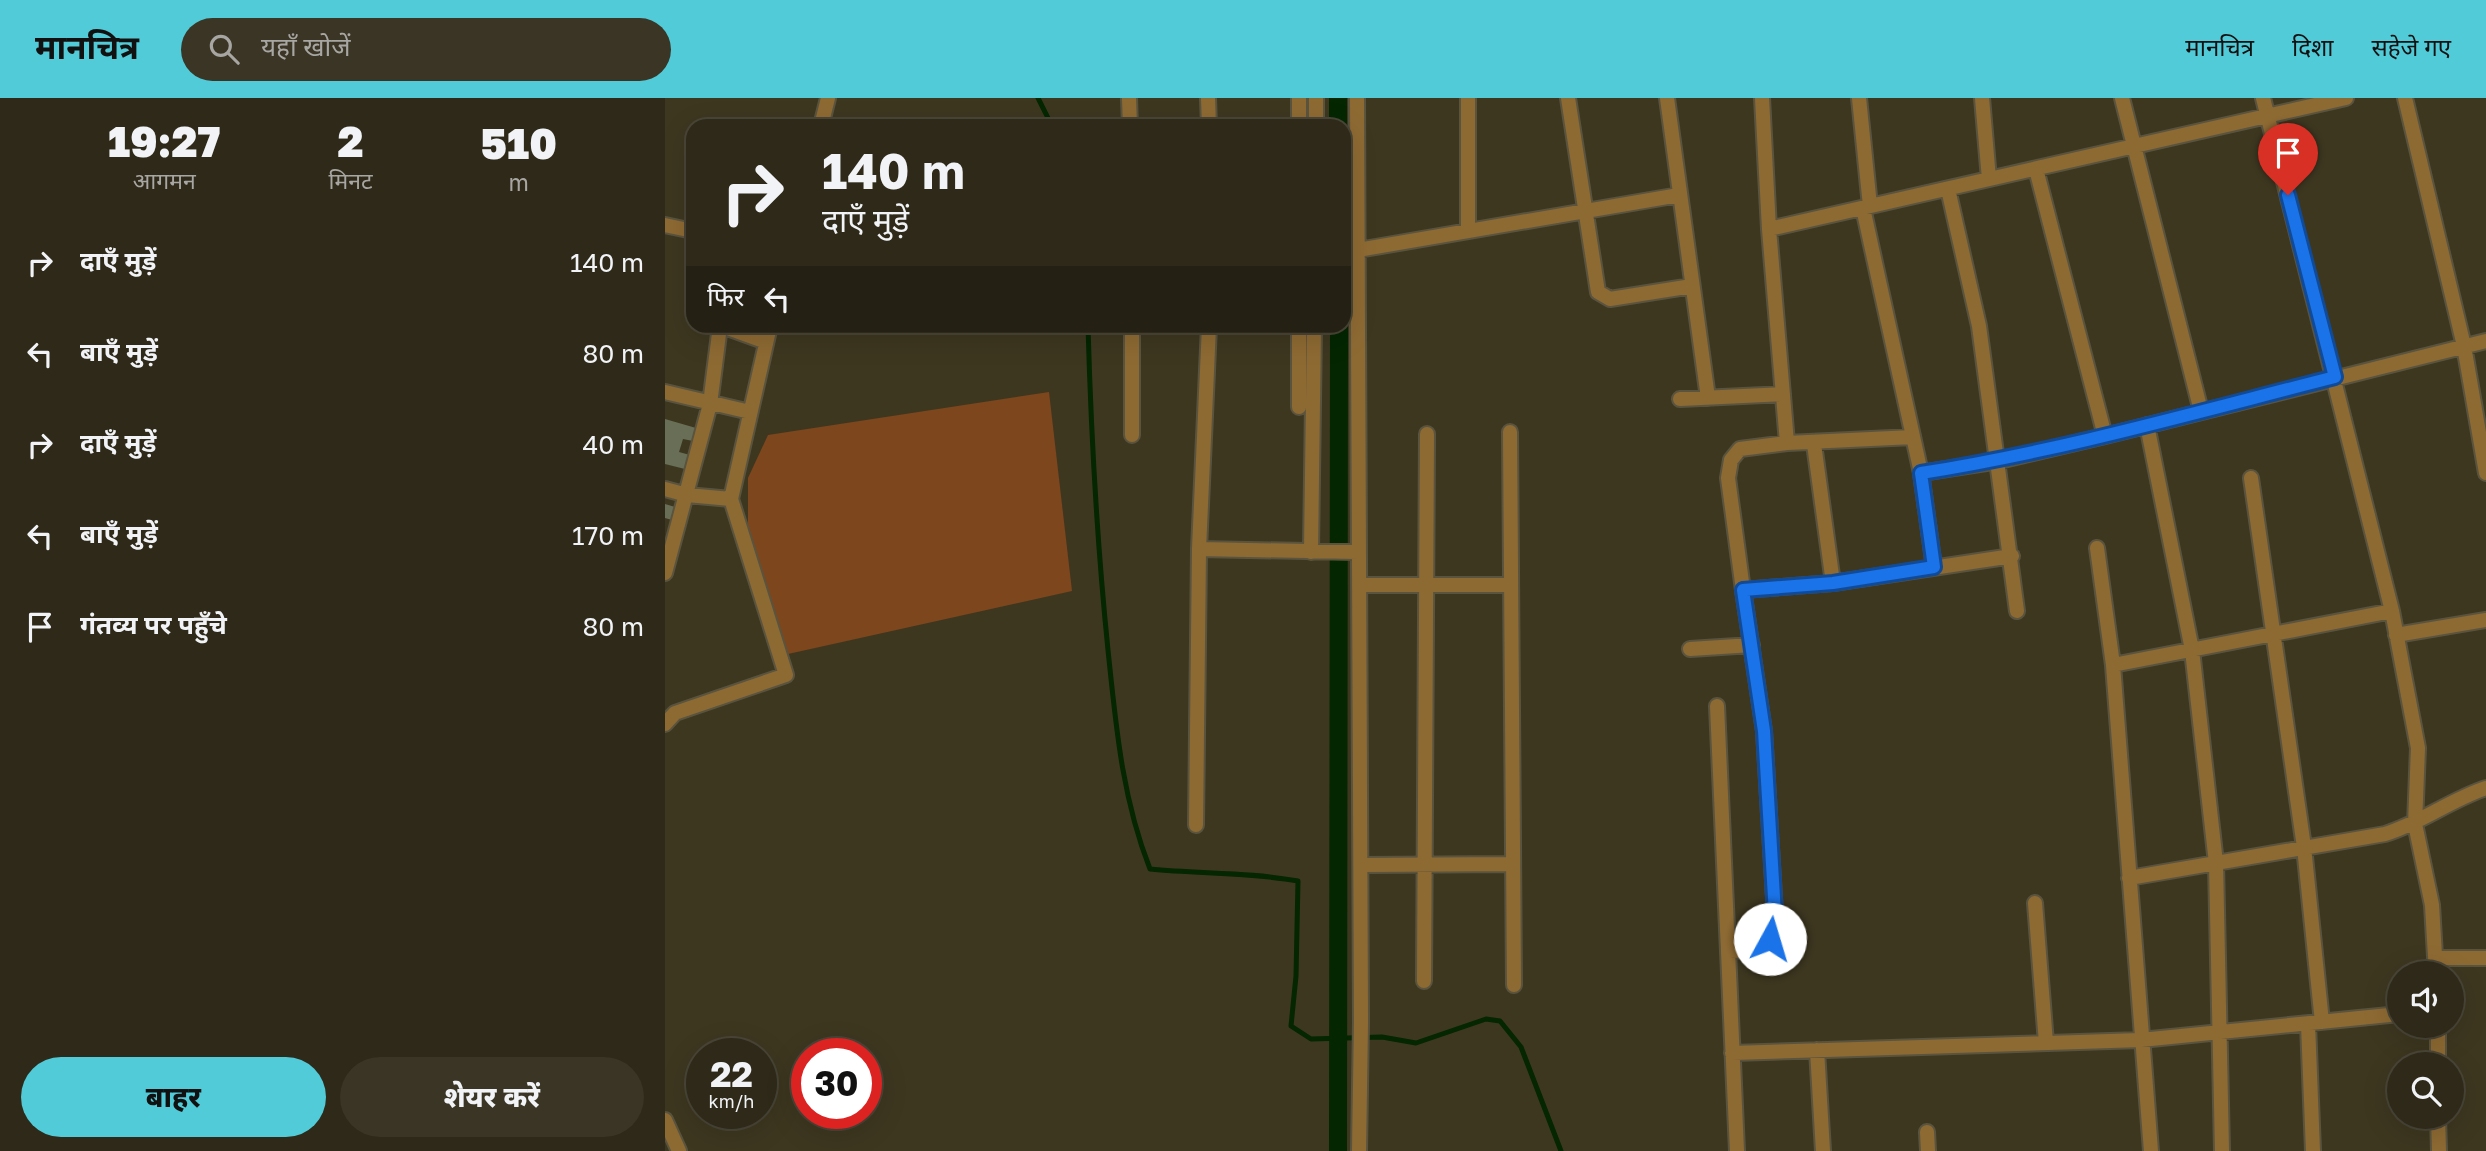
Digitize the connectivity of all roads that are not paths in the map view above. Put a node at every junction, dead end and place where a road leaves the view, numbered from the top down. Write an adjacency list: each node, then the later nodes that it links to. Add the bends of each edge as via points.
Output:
1 (828, 98): 18 (street)
2 (1129, 98): 19 (street)
3 (1208, 98): 20 (street)
4 (1299, 98): 21 (street)
5 (1316, 98): 22 (street)
6 (1357, 98): 34 (street)
7 (1468, 98): 33 (street)
8 (1568, 98): 29 (street)
9 (1667, 98): 27 (street)
10 (1762, 98): 31 (street)
11 (1859, 98): 28 (street)
12 (1982, 98): 25 (street)
13 (2122, 98): 23 (street)
14 (2263, 98): 17 (street)
15 (2346, 98): 17 (street)
16 (2405, 98): 45 (street)
17 (2267, 117): 23 (street); 46 (street)
18 (823, 119)
19 (1129, 119)
20 (1209, 119)
21 (1299, 119)
22 (1316, 119)
23 (2133, 147): 24 (street); 53 (street)
24 (2036, 169): 25 (street); 59 (street)
25 (1989, 179): 26 (street)
26 (1948, 189): 28 (street); 63 (street, via 1979,326)
27 (1679, 195): 29 (street); 35 (street)
28 (1866, 207): 31 (street); 60 (street)
29 (1584, 211): 33 (street); 35 (street, via 1598,292 1610,299)
30 (665, 225): 32 (street)
31 (1769, 229): 48 (street)
32 (686, 230)
33 (1468, 231): 34 (street)
34 (1358, 250): 73 (street)
35 (1692, 286): 49 (street)
36 (720, 333): 51 (street)
37 (741, 333): 44 (street)
38 (768, 333): 44 (street)
39 (1132, 333): 58 (street)
40 (1209, 333): 71 (street)
41 (1299, 333): 52 (street)
42 (1314, 333): 72 (street)
43 (2486, 341): 45 (street)
44 (766, 342): 54 (street)
45 (2464, 346): 46 (street); 65 (street)
46 (2335, 377): 53 (street); 83 (street)
47 (665, 391): 51 (street)
48 (1783, 394): 49 (street); 61 (street)
49 (1708, 398): 50 (street)
50 (1680, 399)
51 (710, 404): 54 (street); 68 (street)
52 (1299, 407)
53 (2201, 411): 55 (street)
54 (750, 412): 69 (street)
55 (2147, 425): 59 (street); 89 (street)
56 (1510, 432): 80 (street)
57 (1427, 434): 79 (street)
58 (1132, 435)
59 (2105, 436): 63 (street)
60 (1913, 437): 62 (street); 64 (street)
61 (1787, 443): 62 (street); 81 (street, via 1740,449 1731,460 1728,478)
62 (1814, 444): 77 (street)
63 (1999, 461): 64 (street); 74 (street)
64 (1921, 473): 75 (street)
65 (2486, 473)
66 (2251, 478): 85 (street)
67 (665, 489): 68 (street)
68 (687, 495): 69 (street); 76 (street)
69 (731, 499): 92 (street, via 786,675 675,713)
70 (2097, 548): 90 (street)
71 (1199, 549): 72 (street); 95 (street)
72 (1316, 552): 73 (street)
73 (1352, 552): 78 (street)
74 (2012, 556): 75 (street); 82 (street)
75 (1934, 567): 77 (street)
76 (665, 573)
77 (1833, 583): 81 (street)
78 (1359, 584): 79 (street); 99 (street)
79 (1427, 585): 80 (street); 100 (street)
80 (1511, 585): 98 (street)
81 (1743, 590): 87 (street)
82 (2017, 611)
83 (2392, 611): 85 (street); 86 (street)
84 (2486, 620): 86 (street)
85 (2274, 634): 89 (street); 96 (street)
86 (2396, 635): 94 (street, via 2418,748)
87 (1752, 645): 88 (street); 103 (street, via 1764,731 1774,928 1763,947)
88 (1690, 649)
89 (2192, 650): 90 (street); 97 (street)
90 (2113, 665): 101 (street)
91 (1717, 706): 103 (street)
92 (665, 724)
93 (2486, 788): 94 (street)
94 (2416, 824): 96 (street, via 2385,834); 104 (street, via 2432,905)
95 (1196, 825)
96 (2304, 847): 97 (street); 110 (street)
97 (2216, 863): 101 (street); 111 (street)
98 (1513, 864): 100 (street); 108 (street)
99 (1360, 865): 100 (street); 121 (street)
100 (1425, 865): 107 (street)
101 (2129, 878): 112 (street)
102 (2035, 903): 113 (street)
103 (1728, 951): 115 (street)
104 (2435, 958): 105 (street); 106 (street)
105 (2486, 958)
106 (2435, 961)
107 (1424, 981)
108 (1514, 985)
109 (2387, 1015): 110 (street)
110 (2315, 1023): 111 (street); 126 (street)
111 (2221, 1032): 112 (street); 125 (street)
112 (2141, 1040): 113 (street); 124 (street)
113 (2046, 1043): 114 (street)
114 (1817, 1050): 115 (street); 122 (street)
115 (1732, 1053): 119 (street)
116 (665, 1120): 120 (street)
117 (2438, 1129): 127 (street)
118 (1927, 1132): 123 (street)
119 (1737, 1150)
120 (679, 1151)
121 (1359, 1151)
122 (1823, 1151)
123 (1928, 1151)
124 (2151, 1151)
125 (2222, 1151)
126 (2313, 1151)
127 (2439, 1151)

